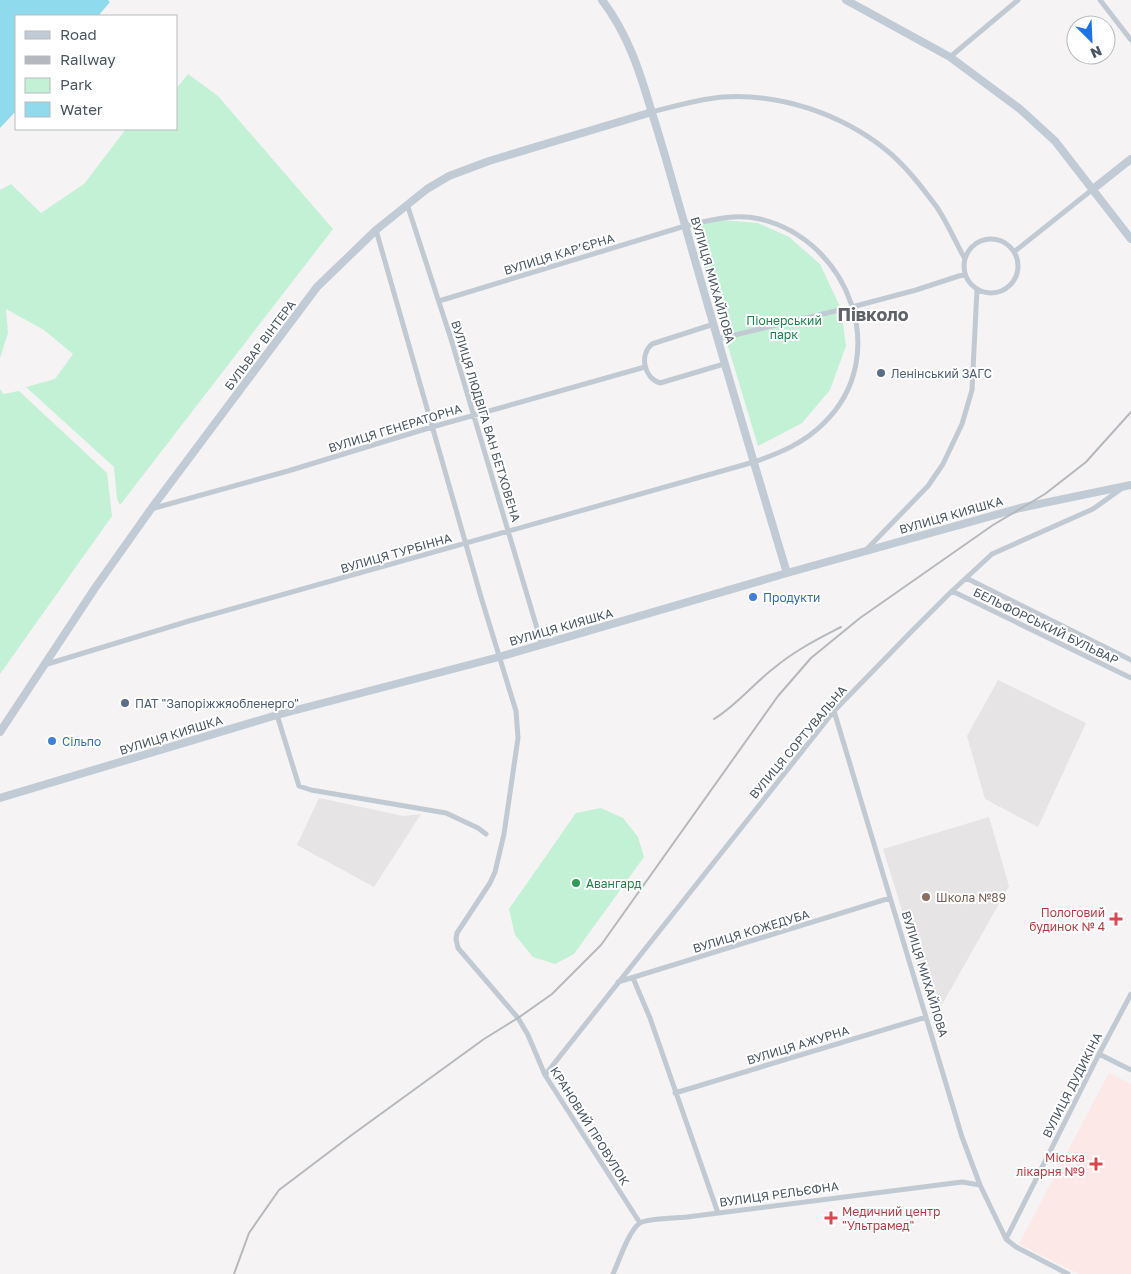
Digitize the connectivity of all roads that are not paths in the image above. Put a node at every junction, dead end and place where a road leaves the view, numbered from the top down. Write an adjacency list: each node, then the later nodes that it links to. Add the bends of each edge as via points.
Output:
1 (602, 0): 7 (street, ВУЛИЦЯ МИХАЙЛОВА, via 630,46)
2 (846, 0): 6 (street)
3 (1018, 0): 6 (street)
4 (1100, 0): 5 (street)
5 (1131, 40)
6 (950, 57): 9 (street, via 1038,124)
7 (652, 112): 10 (street, БУЛЬВАР ВІНТЕРА, via 449,176); 11 (street, ВУЛИЦЯ МИХАЙЛОВА); 15 (street, via 724,97 766,99 833,116 886,150 905,168 937,207)
8 (1131, 159): 9 (street)
9 (1093, 189): 13 (street); 14 (street)
10 (407, 204): 12 (street, БУЛЬВАР ВІНТЕРА); 18 (street, ВУЛИЦЯ ЛЮДВІГА ВАН БЕТХОВЕНА)
11 (685, 226): 18 (street, ВУЛИЦЯ КАР’ЄРНА); 19 (street, ВУЛИЦЯ КАР’ЄРНА, via 723,217 741,217 760,219 794,232 832,266); 20 (street, ВУЛИЦЯ МИХАЙЛОВА)
12 (376, 230): 25 (street); 28 (street, БУЛЬВАР ВІНТЕРА, via 318,287)
13 (1131, 239)
14 (1014, 252): 15 (street, via 1003,242 988,240 974,246); 17 (street, via 1018,269 1016,277 1005,290 988,293)
15 (965, 259): 16 (street)
16 (965, 274): 17 (street); 19 (street)
17 (977, 289): 31 (street, via 972,390 962,424 943,464 928,486)
18 (439, 301): 24 (street, ВУЛИЦЯ ЛЮДВІГА ВАН БЕТХОВЕНА)
19 (852, 307): 21 (street); 26 (street, ВУЛИЦЯ ТУРБІННА, via 858,326 859,353 841,401 825,422 806,438)
20 (714, 324): 21 (street, ВУЛИЦЯ МИХАЙЛОВА); 23 (street, via 652,344 645,355)
21 (718, 339): 22 (street, ВУЛИЦЯ МИХАЙЛОВА)
22 (724, 364): 23 (street, via 660,383); 26 (street, ВУЛИЦЯ МИХАЙЛОВА)
23 (645, 367): 24 (street, ВУЛИЦЯ ГЕНЕРАТОРНА)
24 (473, 415): 25 (street, ВУЛИЦЯ ГЕНЕРАТОРНА); 29 (street, ВУЛИЦЯ ЛЮДВІГА ВАН БЕТХОВЕНА)
25 (432, 427): 28 (street, ВУЛИЦЯ ГЕНЕРАТОРНА); 30 (street)
26 (754, 462): 29 (street, ВУЛИЦЯ ТУРБІННА); 32 (street, ВУЛИЦЯ МИХАЙЛОВА)
27 (1127, 486): 31 (street, ВУЛИЦЯ КИЯШКА, via 1020,508); 33 (street, ВУЛИЦЯ СОРТУВАЛЬНА, via 1092,509 992,554)
28 (151, 510): 38 (street, БУЛЬВАР ВІНТЕРА)
29 (509, 531): 30 (street, ВУЛИЦЯ ТУРБІННА); 35 (street, ВУЛИЦЯ ЛЮДВІГА ВАН БЕТХОВЕНА)
30 (466, 544): 36 (street); 38 (street, ВУЛИЦЯ ТУРБІННА)
31 (864, 551): 32 (street, ВУЛИЦЯ КИЯШКА)
32 (786, 573): 35 (street, ВУЛИЦЯ КИЯШКА)
33 (966, 578): 34 (street, ВУЛИЦЯ СОРТУВАЛЬНА); 37 (street, БЕЛЬФОРСЬКИЙ БУЛЬВАР)
34 (952, 591): 39 (street, БЕЛЬФОРСЬКИЙ БУЛЬВАР); 40 (street, ВУЛИЦЯ СОРТУВАЛЬНА)
35 (542, 645): 36 (street, ВУЛИЦЯ КИЯШКА)
36 (499, 657): 41 (street, ВУЛИЦЯ КИЯШКА); 52 (street, КРАНОВИЙ ПРОВУЛОК, via 516,711 518,738 504,834 490,883 456,939 458,948 518,1018)
37 (1131, 660)
38 (43, 665): 42 (street, БУЛЬВАР ВІНТЕРА)
39 (1131, 678)
40 (834, 711): 45 (street, ВУЛИЦЯ МИХАЙЛОВА); 47 (street, ВУЛИЦЯ СОРТУВАЛЬНА)
41 (277, 716): 43 (street, ВУЛИЦЯ КИЯШКА); 44 (street, via 299,786 446,813)
42 (0, 732)
43 (0, 798)
44 (486, 834)
45 (890, 898): 46 (street, ВУЛИЦЯ КОЖЕДУБА); 49 (street, ВУЛИЦЯ МИХАЙЛОВА)
46 (633, 978): 47 (street, ВУЛИЦЯ КОЖЕДУБА); 53 (street)
47 (618, 982): 52 (street, ВУЛИЦЯ СОРТУВАЛЬНА)
48 (1131, 994): 50 (street, ВУЛИЦЯ ДУДИКІНА)
49 (926, 1017): 53 (street, ВУЛИЦЯ АЖУРНА); 54 (street, ВУЛИЦЯ МИХАЙЛОВА)
50 (1099, 1054): 51 (street); 57 (street, ВУЛИЦЯ ДУДИКІНА)
51 (1131, 1070)
52 (545, 1075): 56 (street, КРАНОВИЙ ПРОВУЛОК)
53 (675, 1093): 55 (street)
54 (980, 1185): 55 (street, ВУЛИЦЯ РЕЛЬЄФНА, via 962,1182); 57 (street, ВУЛИЦЯ МИХАЙЛОВА)
55 (718, 1213): 56 (street, ВУЛИЦЯ РЕЛЬЄФНА)
56 (640, 1223): 58 (street)
57 (1006, 1239): 59 (street)
58 (613, 1274)
59 (1068, 1274)

